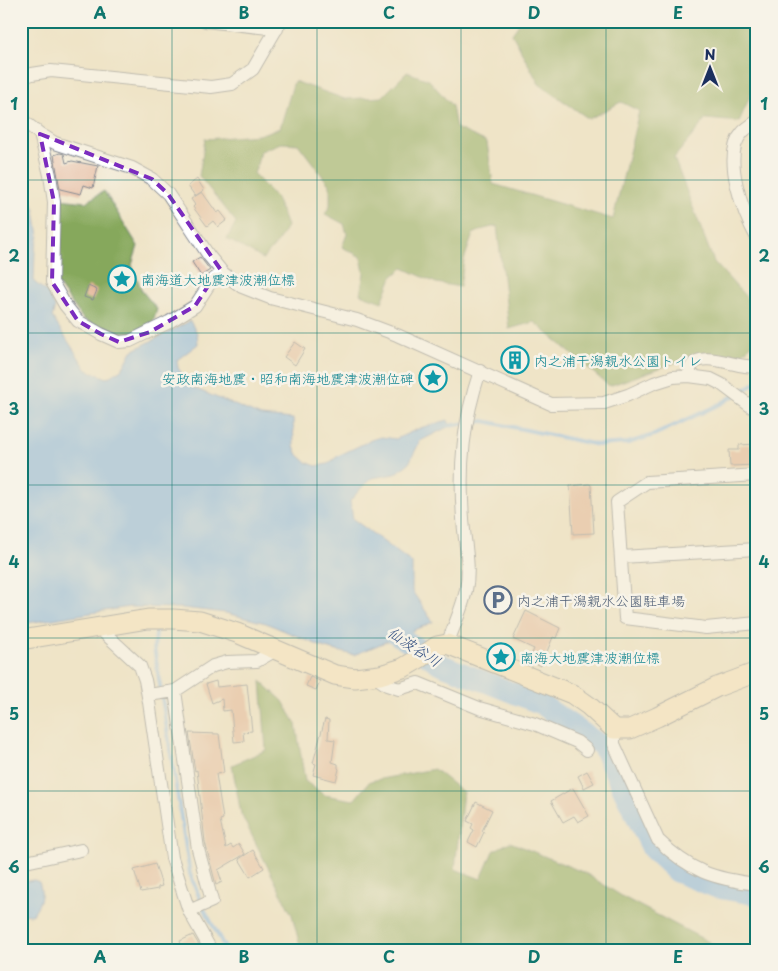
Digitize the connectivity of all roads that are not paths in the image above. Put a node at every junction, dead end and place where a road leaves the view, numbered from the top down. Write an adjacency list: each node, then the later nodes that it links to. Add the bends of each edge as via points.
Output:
1 (205, 21): 2 (street)
2 (279, 25): 3 (street, via 253,69 232,84 211,88 51,71)
3 (21, 78)
4 (21, 119): 6 (street)
5 (757, 120): 7 (street, via 741,134 732,161)
6 (40, 134): 8 (street, via 56,143 132,168 152,179 168,194); 8 (street, via 54,202 52,282 78,321 119,342 130,341 195,306 212,280)
7 (757, 238)
8 (223, 273): 10 (street, via 242,287 270,298 357,320)
9 (757, 366): 11 (street, via 703,360 691,366)
10 (480, 372): 11 (street, via 551,404 604,403 654,383); 19 (street, via 466,417 463,442 461,479 466,588 462,605)
11 (689, 376): 12 (street, via 721,384)
12 (752, 407)
13 (757, 475): 15 (street, via 648,482 617,502)
14 (757, 549): 15 (street)
15 (621, 557): 16 (street, via 625,618 706,628)
16 (757, 623)
17 (98, 627): 18 (street); 20 (street, via 173,619 200,622 237,632); 24 (street, via 140,666)
18 (21, 640)
19 (442, 645): 22 (street, via 403,668); 25 (street, via 572,694)
20 (276, 650): 22 (street, via 335,675 355,678); 23 (street, via 257,661 213,666)
21 (757, 672): 25 (street, via 717,687 630,729)
22 (377, 675): 26 (street, via 387,685 400,689 418,683 479,708 535,724 577,742)
23 (172, 692): 24 (street); 30 (street, via 198,848 212,901)
24 (151, 695): 30 (street, via 172,858)
25 (614, 730): 29 (street, via 614,744 658,840 695,869 728,881)
26 (587, 750)
27 (81, 850): 28 (street)
28 (21, 863)
29 (757, 884)
30 (197, 907): 31 (street)
31 (211, 950)

